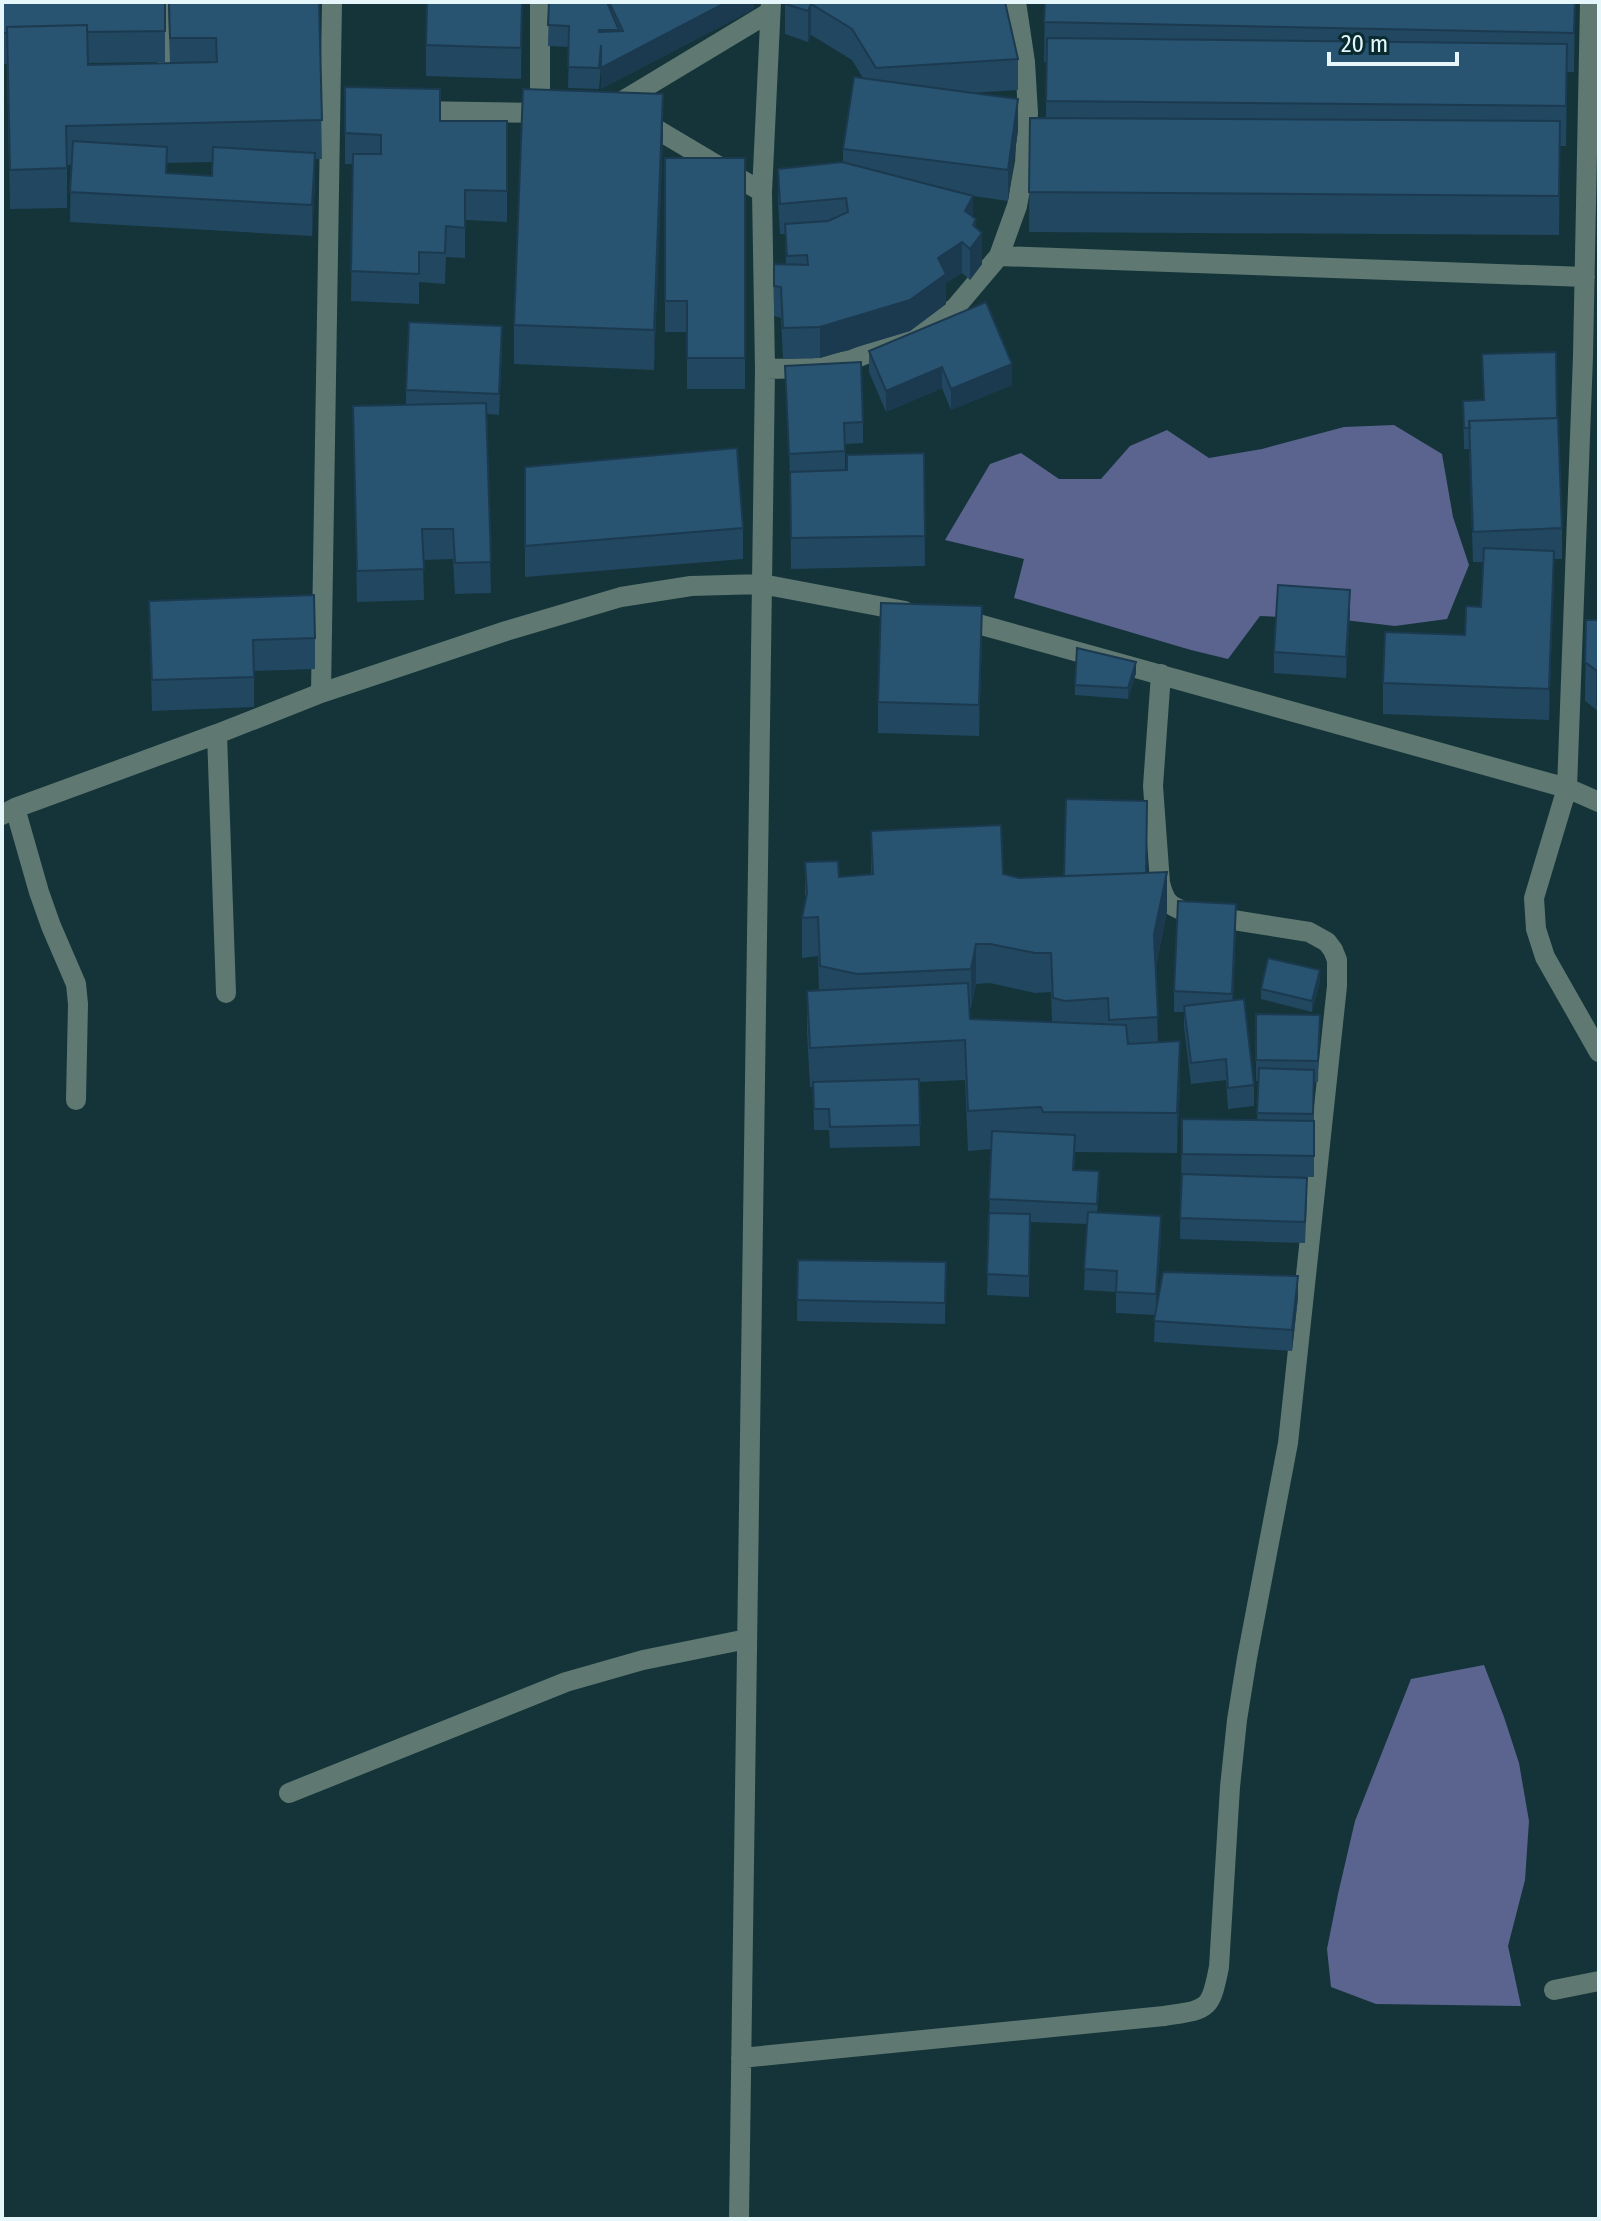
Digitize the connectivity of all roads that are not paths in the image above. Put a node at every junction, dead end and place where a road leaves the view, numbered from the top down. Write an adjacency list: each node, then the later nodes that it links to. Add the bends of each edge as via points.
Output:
1 (166, 2): 7 (street)
2 (332, 2): 18 (street, via 338,109)
3 (540, 2): 10 (street)
4 (1016, 2): 12 (street, via 1026,75 1025,162 1017,206)
5 (1585, 3): 13 (street)
6 (771, 7): 11 (street); 11 (street, via 610,107)
7 (168, 89)
8 (390, 110): 10 (street)
9 (571, 111): 10 (street)
10 (540, 114)
11 (762, 192): 15 (street)
12 (999, 256): 13 (street); 15 (street, via 955,308 920,333 851,360 815,368)
13 (1585, 277): 14 (street)
14 (1591, 356): 20 (street)
15 (765, 369): 16 (street)
16 (762, 584): 17 (street, via 978,624); 18 (street, via 691,586 621,597); 26 (street)
17 (1161, 674): 20 (street); 30 (street, via 1153,786 1163,897 1189,913 1309,932 1327,942 1337,960 1288,1443 1236,1734 1214,1993 1207,2005 1164,2016)
18 (321, 693): 19 (street)
19 (217, 734): 22 (street); 23 (street)
20 (1567, 788): 21 (street); 24 (street, via 1534,898 1536,929 1545,957)
21 (1599, 802)
22 (8, 811): 25 (street, via 76,984)
23 (226, 993)
24 (1599, 1052)
25 (76, 1100)
26 (747, 1639): 27 (street, via 566,1682); 30 (street)
27 (289, 1793)
28 (1599, 1981): 29 (street)
29 (1554, 1990)
30 (741, 2058): 31 (street)
31 (739, 2219)

